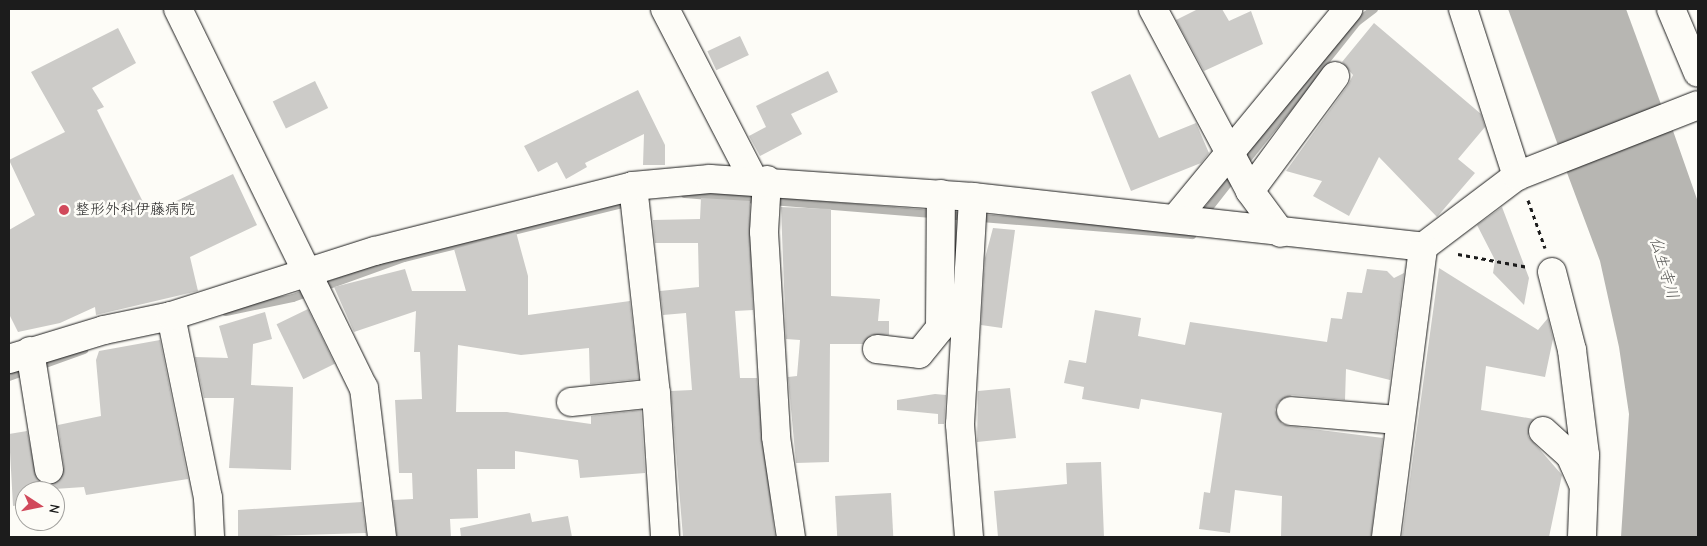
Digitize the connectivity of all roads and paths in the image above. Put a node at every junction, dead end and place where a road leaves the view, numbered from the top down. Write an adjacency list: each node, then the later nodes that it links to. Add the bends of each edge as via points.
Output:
1 (178, 9): 21 (street)
2 (665, 9): 12 (street)
3 (1153, 9): 10 (street)
4 (1348, 9): 10 (street)
5 (1463, 9): 11 (street)
6 (1671, 9): 7 (street)
7 (1698, 73)
8 (1335, 76): 14 (street)
9 (1698, 105): 11 (street)
10 (1230, 155): 14 (street); 17 (street)
11 (1526, 172): 19 (street); 20 (path)
12 (760, 180): 13 (street); 15 (street); 35 (street, via 776,437)
13 (634, 186): 21 (street, via 375,251); 25 (street)
14 (1250, 191): 18 (street)
15 (941, 194): 16 (street); 23 (street, via 940,328 919,354)
16 (973, 197): 17 (street); 36 (street, via 960,424)
17 (1176, 218): 18 (street)
18 (1281, 233): 19 (street)
19 (1423, 247): 20 (path); 28 (street)
20 (1552, 272): 31 (street, via 1572,350 1584,455)
21 (304, 274): 22 (street); 33 (street, via 364,388)
22 (171, 316): 24 (street); 32 (street, via 208,498)
23 (877, 349)
24 (19, 355): 30 (street)
25 (656, 393): 26 (street); 34 (street)
26 (571, 402)
27 (1291, 411): 28 (street)
28 (1399, 420): 37 (street)
29 (1543, 431): 31 (street, via 1570,455)
30 (49, 469)
31 (1583, 485): 38 (street)
32 (210, 537)
33 (382, 537)
34 (666, 537)
35 (791, 537)
36 (968, 537)
37 (1386, 537)
38 (1582, 537)

